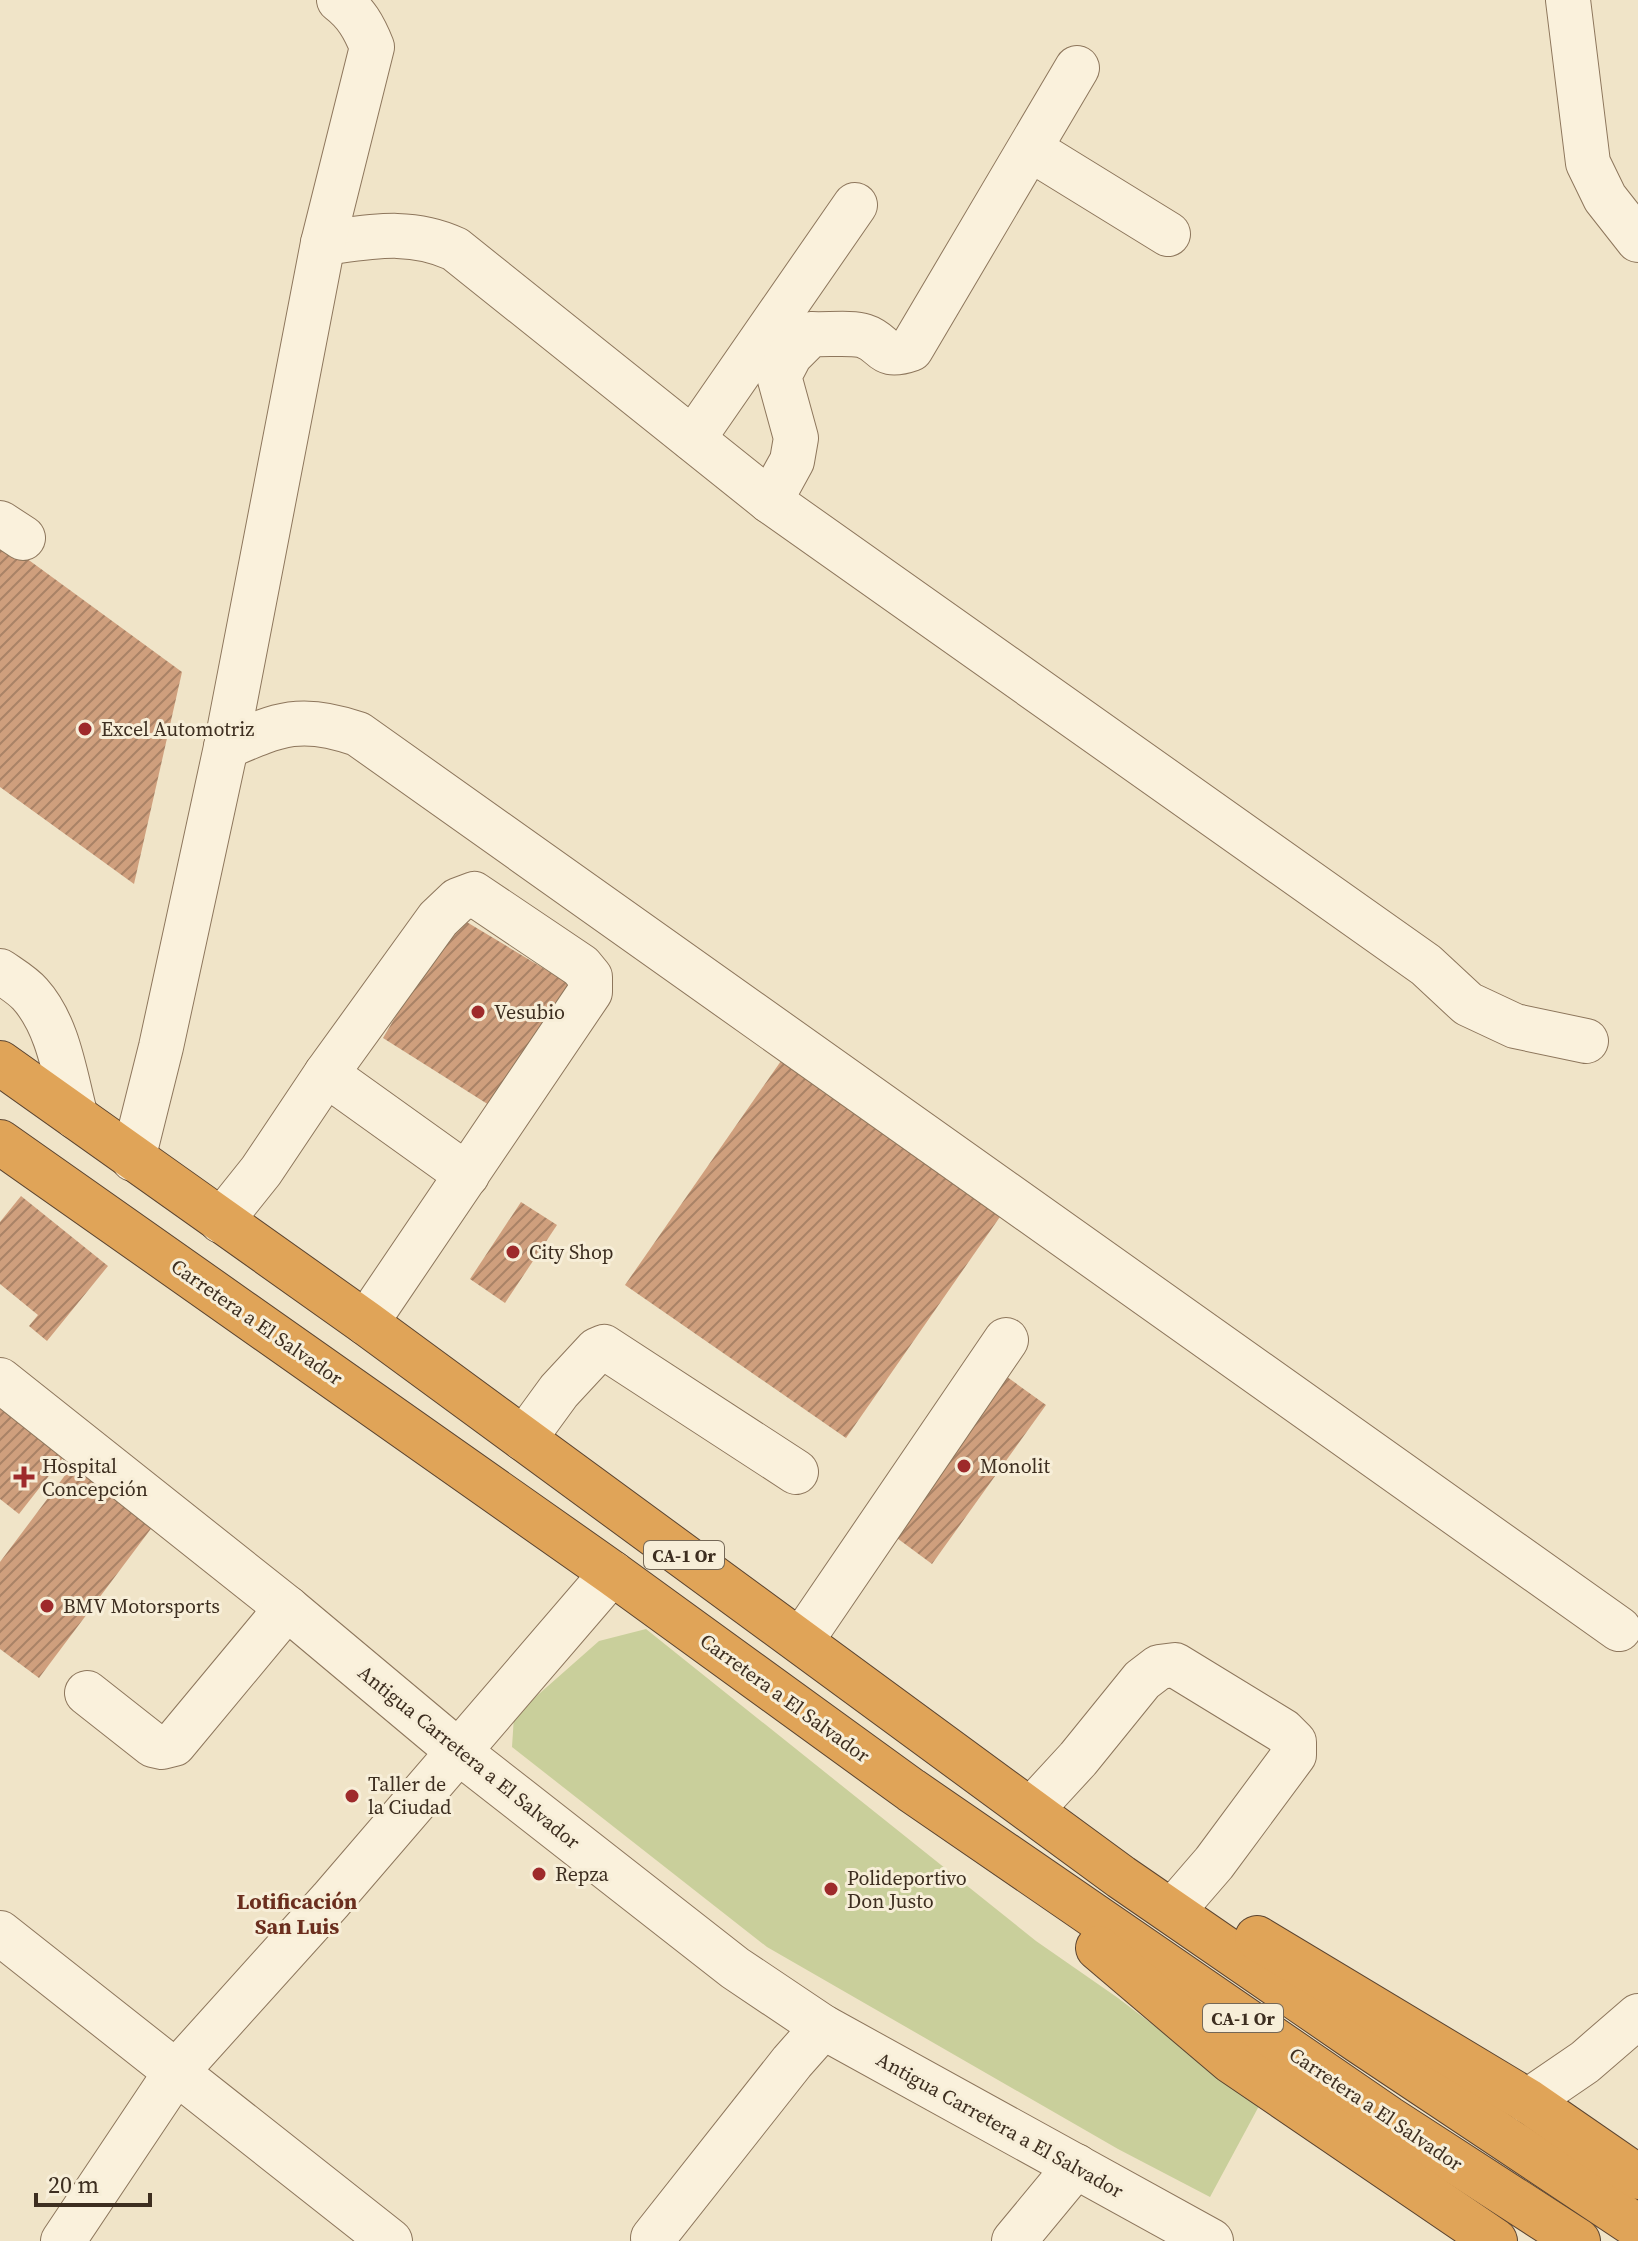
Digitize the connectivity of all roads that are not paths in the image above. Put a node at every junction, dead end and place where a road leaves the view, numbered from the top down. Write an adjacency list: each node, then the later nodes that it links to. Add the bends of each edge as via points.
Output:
1 (339, 0): 8 (street, via 364,26 372,47)
2 (1568, 0): 7 (street, via 1588,163 1605,198)
3 (1077, 68): 4 (street)
4 (1030, 149): 6 (street); 10 (street, via 911,349 886,352 864,336 811,334 790,355 779,376 796,438 792,461)
5 (855, 205): 9 (street)
6 (1168, 234)
7 (1638, 240)
8 (323, 243): 9 (street, via 405,235 455,249); 11 (street)
9 (693, 439): 10 (street)
10 (770, 501): 13 (street, via 1426,965 1468,1004 1515,1026)
11 (226, 747): 18 (street); 29 (street, via 300,722 358,734)
12 (0, 971): 16 (street, via 29,992 44,1013)
13 (1586, 1041)
14 (0, 1063): 16 (highway, CA-1 Or)
15 (326, 1074): 19 (street); 19 (street, via 438,919 458,900 474,894 581,966 590,977 590,992); 21 (street)
16 (76, 1117): 18 (highway, CA-1 Or)
17 (0, 1142): 20 (highway, Carretera a El Salvador / CA-1 Or)
18 (140, 1163): 20 (highway); 21 (highway, CA-1 Or)
19 (467, 1175): 22 (street)
20 (109, 1218): 27 (highway, Carretera a El Salvador / CA-1 Or)
21 (221, 1221): 22 (highway, CA-1 Or)
22 (366, 1323): 25 (highway, CA-1 Or)
23 (1006, 1340): 30 (street)
24 (0, 1380): 28 (street, Antigua Carretera a El Salvador)
25 (524, 1439): 26 (street, via 559,1391 604,1347); 30 (highway, CA-1 Or)
26 (796, 1472)
27 (612, 1573): 32 (street); 33 (highway, Carretera a El Salvador / CA-1 Or)
28 (287, 1608): 31 (street, via 174,1744 153,1745); 32 (street, Antigua Carretera a El Salvador)
29 (1619, 1629)
30 (801, 1641): 34 (highway, CA-1 Or)
31 (87, 1693)
32 (459, 1752): 40 (street, Antigua Carretera a El Salvador, via 735,1968); 41 (street)
33 (911, 1790): 35 (highway, Carretera a El Salvador / CA-1 Or); 51 (highway, via 1231,2061)
34 (1016, 1799): 35 (highway); 36 (highway, CA-1 Or); 37 (street, via 1078,1759 1142,1680 1159,1667 1175,1665 1294,1742 1294,1755)
35 (972, 1832): 52 (highway, Carretera a El Salvador / CA-1 Or, via 1388,2118)
36 (1121, 1877): 37 (highway); 45 (highway, CA-1 Or)
37 (1182, 1900): 42 (highway, via 1215,1912)
38 (0, 1933): 41 (street)
39 (1638, 2016): 42 (street)
40 (823, 2027): 43 (street, Antigua Carretera a El Salvador); 46 (street)
41 (176, 2072): 47 (street); 48 (street)
42 (1528, 2101): 44 (highway)
43 (1076, 2166): 49 (street); 50 (street, Antigua Carretera a El Salvador)
44 (1638, 2177)
45 (1638, 2227)
46 (653, 2238)
47 (63, 2241)
48 (390, 2241)
49 (1014, 2241)
50 (1211, 2241)
51 (1495, 2241)
52 (1578, 2241)

